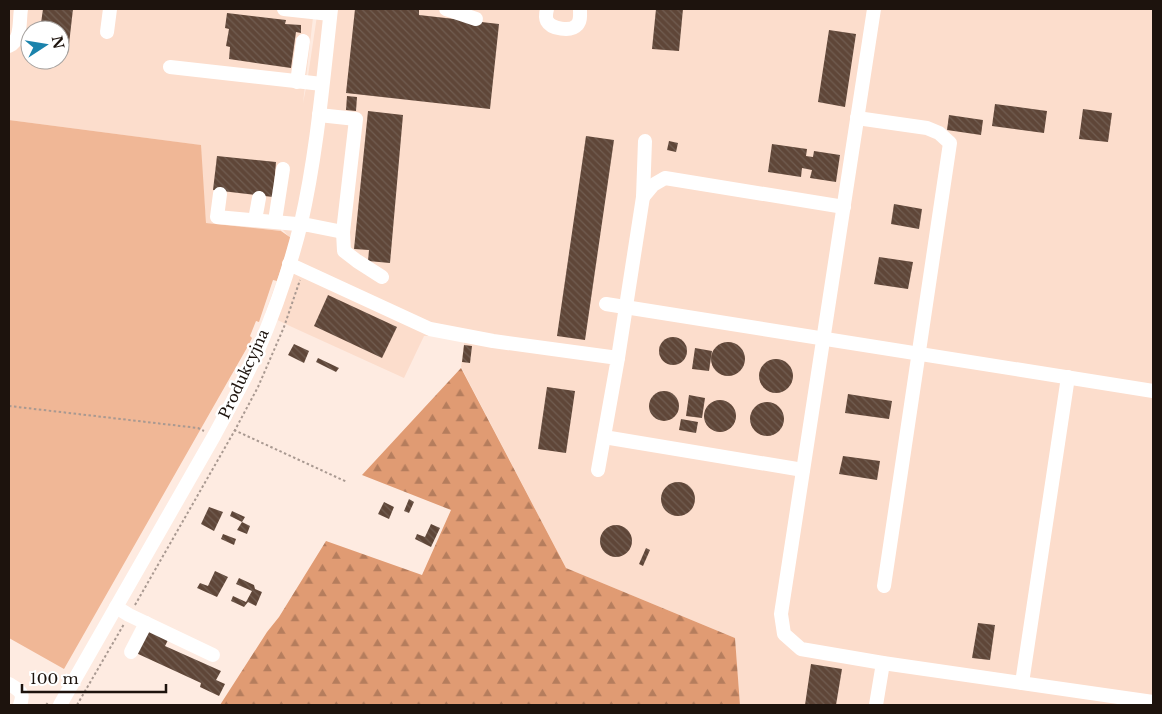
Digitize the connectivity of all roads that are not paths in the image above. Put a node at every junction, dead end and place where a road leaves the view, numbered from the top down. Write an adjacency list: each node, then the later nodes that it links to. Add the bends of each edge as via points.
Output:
1 (21, 9): 12 (street, via 18,39)
2 (110, 9): 10 (street)
3 (294, 9): 8 (street)
4 (446, 9): 9 (street)
5 (547, 9): 6 (street, via 548,24 564,29 577,25)
6 (580, 9)
7 (874, 9): 17 (street)
8 (331, 12): 15 (street, Produkcyjna)
9 (476, 19)
10 (107, 32)
11 (303, 40): 14 (street)
12 (9, 46)
13 (170, 67): 14 (street)
14 (297, 82): 15 (street)
15 (322, 84): 16 (street, Produkcyjna)
16 (319, 115): 26 (street, Produkcyjna); 27 (street, via 356,119)
17 (857, 118): 23 (street); 33 (street, via 927,128 950,143)
18 (645, 141): 21 (street)
19 (283, 169): 25 (street)
20 (220, 194): 24 (street, via 216,217)
21 (643, 197): 23 (street, via 653,184 664,178); 31 (street)
22 (259, 198): 24 (street)
23 (844, 207): 32 (street)
24 (255, 220): 25 (street)
25 (275, 222): 26 (street)
26 (300, 224): 27 (street); 28 (street, Produkcyjna)
27 (343, 232): 29 (street, via 344,251)
28 (289, 264): 34 (street, via 430,329); 41 (street, Produkcyjna, via 256,356)
29 (382, 276)
30 (606, 304): 31 (street)
31 (627, 308): 32 (street); 34 (street)
32 (824, 339): 33 (street); 39 (street)
33 (918, 354): 35 (street); 40 (street)
34 (618, 358): 37 (street)
35 (1068, 377): 36 (street); 46 (street)
36 (1153, 390)
37 (604, 437): 38 (street); 39 (street)
38 (598, 470)
39 (803, 470): 45 (street, via 781,614 784,634 801,649)
40 (884, 586)
41 (116, 607): 42 (street); 48 (street, Produkcyjna)
42 (146, 623): 43 (street); 44 (street)
43 (131, 652)
44 (213, 655)
45 (883, 663): 46 (street); 51 (street)
46 (1022, 683): 49 (street)
47 (9, 684): 50 (street, via 22,694)
48 (55, 701)
49 (1153, 702)
50 (20, 705)
51 (876, 705)

